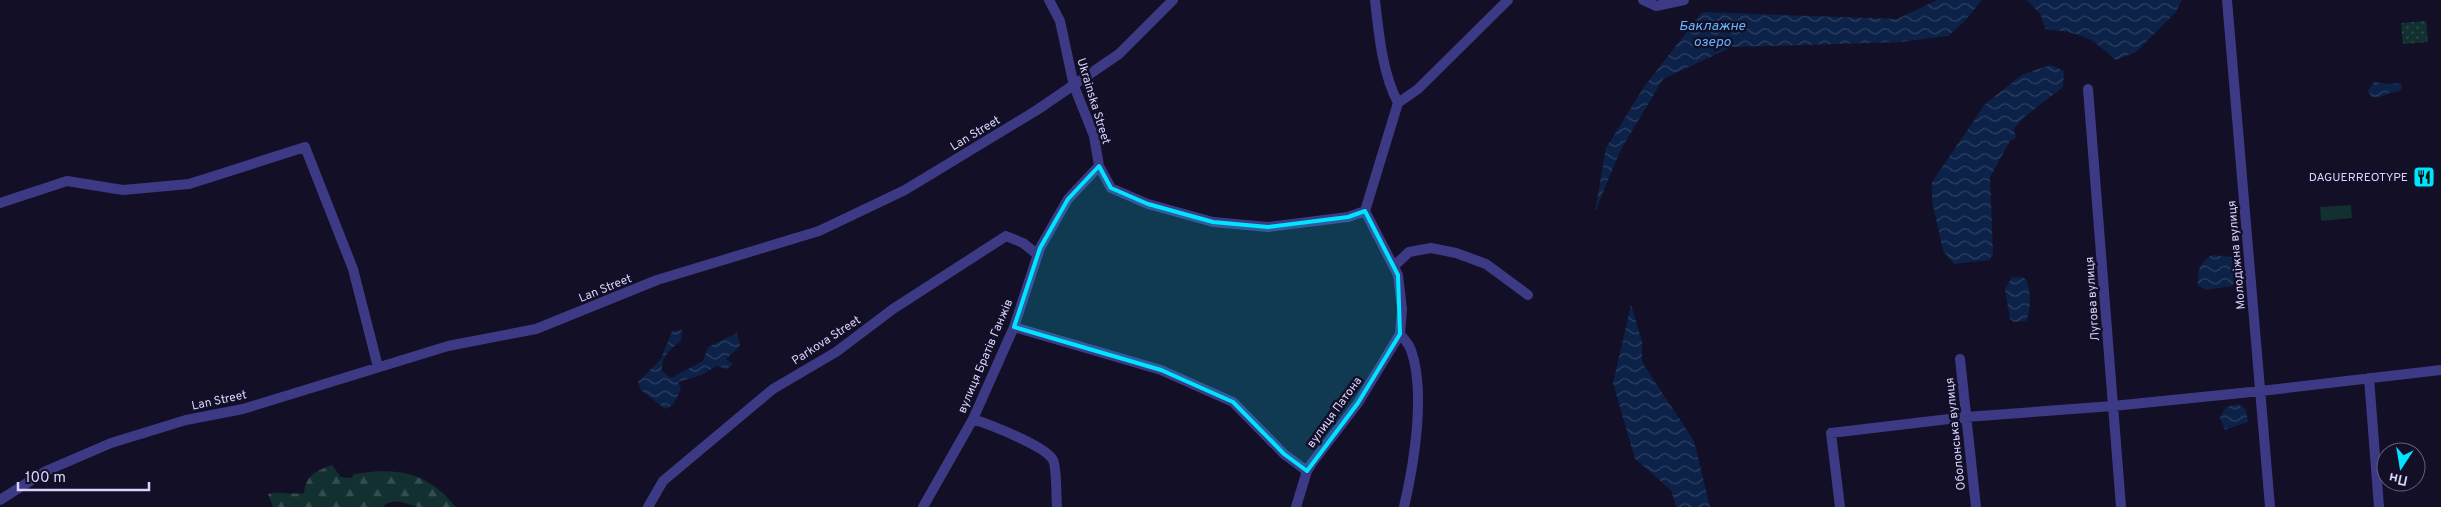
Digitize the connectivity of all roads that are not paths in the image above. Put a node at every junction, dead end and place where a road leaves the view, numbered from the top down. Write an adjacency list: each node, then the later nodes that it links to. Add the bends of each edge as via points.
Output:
1 (1049, 0): 8 (street, Ukrainska Street, via 1060,21)
2 (1173, 0): 8 (street, Lan Street, via 1119,54)
3 (1375, 0): 10 (street, via 1390,87)
4 (1508, 0): 10 (street, via 1418,89)
5 (1643, 0): 6 (street, via 1656,6)
6 (1684, 0)
7 (2227, 0): 23 (street, Молодіжна вулиця)
8 (1074, 86): 11 (street, Ukrainska Street, via 1094,136); 20 (street, Lan Street, via 905,190 819,231 657,280 536,329 448,346)
9 (2088, 89): 24 (street, Лугова вулиця)
10 (1398, 103): 13 (street)
11 (1099, 166): 13 (street, Ukrainska Street, via 1111,188 1148,204 1213,222 1268,227 1348,217); 14 (street, вулиця Братів Ганжів, via 1068,199)
12 (0, 203): 20 (street, via 66,181 123,190 188,184 305,147 353,269)
13 (1364, 211): 15 (street)
14 (1038, 255): 17 (street, вулиця Братів Ганжів); 29 (street, Parkova Street, via 1023,243 1006,236 893,309 836,352 773,389 663,481)
15 (1394, 266): 16 (street, via 1409,252 1430,248 1456,253 1486,264); 18 (street, via 1401,292)
16 (1528, 295)
17 (1014, 326): 26 (street, вулиця Братів Ганжів); 27 (street, via 1161,370 1233,402 1284,454)
18 (1400, 334): 27 (street, вулиця Патона, via 1358,403); 33 (street, via 1411,348 1416,374 1415,454)
19 (1960, 359): 25 (street, Оболонська вулиця)
20 (378, 367): 28 (street, Lan Street, via 243,409 186,420 111,443 46,471)
21 (2441, 370): 22 (street)
22 (2369, 378): 23 (street); 38 (street)
23 (2261, 391): 24 (street); 37 (street, Молодіжна вулиця)
24 (2113, 406): 25 (street); 36 (street, Лугова вулиця)
25 (1966, 417): 34 (street, via 1831,433); 35 (street, Оболонська вулиця)
26 (973, 418): 30 (street, вулиця Братів Ганжів); 31 (street, via 1047,453 1053,460)
27 (1307, 472): 32 (street, вулиця Патона)
28 (0, 500)
29 (648, 507)
30 (923, 507)
31 (1057, 507)
32 (1296, 507)
33 (1404, 507)
34 (1840, 507)
35 (1976, 507)
36 (2121, 507)
37 (2270, 507)
38 (2379, 507)

